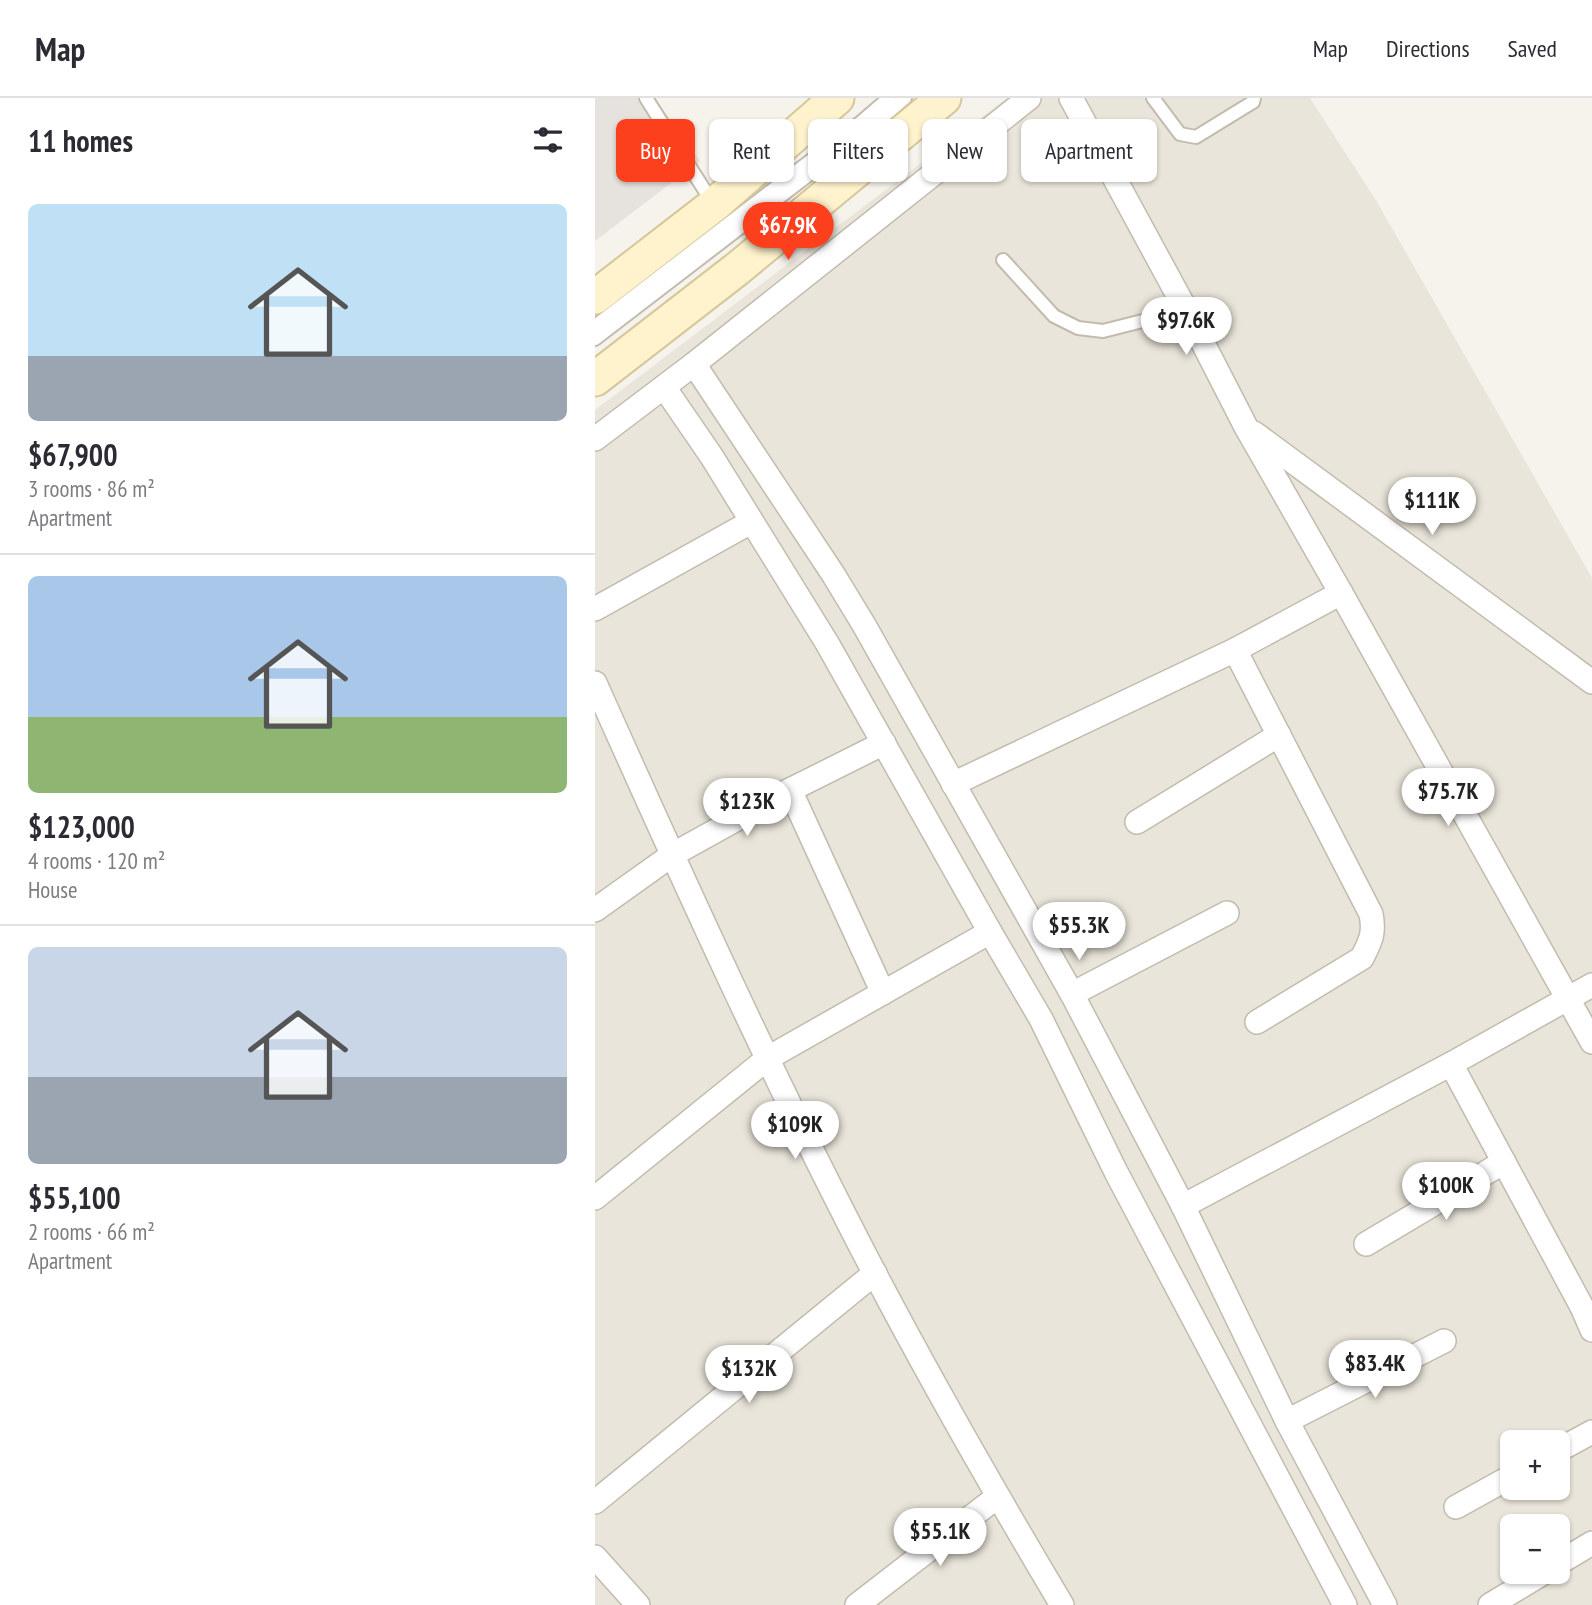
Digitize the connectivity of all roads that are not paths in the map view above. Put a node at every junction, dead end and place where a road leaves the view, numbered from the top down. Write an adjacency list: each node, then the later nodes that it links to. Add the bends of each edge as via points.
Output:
1 (646, 98): 10 (lane)
2 (838, 98): 10 (main road)
3 (890, 98): 14 (lane)
4 (905, 98): 15 (lane)
5 (944, 98): 17 (main road)
6 (1029, 98): 16 (street)
7 (1071, 98): 13 (street)
8 (1153, 98): 9 (lane, via 1180,134 1196,137)
9 (1254, 98)
10 (714, 205): 12 (main road)
11 (1003, 260): 13 (lane, via 1054,316 1078,328 1103,331)
12 (595, 297)
13 (1186, 310): 19 (street)
14 (595, 326)
15 (595, 339)
16 (694, 364): 18 (street); 29 (street, via 846,594)
17 (595, 379)
18 (664, 387): 20 (street); 21 (street)
19 (1245, 427): 22 (street); 25 (street)
20 (595, 439)
21 (751, 522): 23 (street); 28 (street)
22 (1341, 593): 24 (street); 39 (street)
23 (595, 609)
24 (1235, 650): 27 (street); 29 (street)
25 (1592, 682)
26 (595, 683): 32 (street)
27 (1279, 736): 31 (street); 40 (street, via 1374,927 1361,958)
28 (884, 743): 30 (street); 35 (street)
29 (953, 785): 38 (street)
30 (790, 790): 32 (street); 37 (street)
31 (1137, 822)
32 (672, 855): 33 (street); 42 (street)
33 (595, 911)
34 (1227, 913): 38 (street)
35 (990, 932): 37 (street); 65 (street, via 1041,1019 1116,1172)
36 (1592, 985): 39 (street)
37 (883, 993): 42 (street)
38 (1072, 994): 46 (street)
39 (1568, 999): 41 (street); 43 (street)
40 (1257, 1022)
41 (1592, 1042)
42 (768, 1058): 45 (street); 48 (street)
43 (1451, 1064): 44 (street); 46 (street)
44 (1504, 1162): 47 (street); 49 (street)
45 (595, 1198)
46 (1183, 1206): 51 (street)
47 (1366, 1244)
48 (875, 1273): 55 (street); 56 (street)
49 (1592, 1330)
50 (1444, 1341): 51 (street)
51 (1287, 1421): 66 (street)
52 (1592, 1432): 53 (street)
53 (1570, 1444)
54 (1500, 1483): 57 (street)
55 (997, 1497): 63 (street); 64 (street)
56 (595, 1502)
57 (1456, 1507)
58 (1592, 1543): 60 (street)
59 (595, 1556): 62 (street)
60 (1570, 1556)
61 (1525, 1584): 67 (street)
62 (638, 1605)
63 (857, 1605)
64 (1062, 1605)
65 (1345, 1605)
66 (1385, 1605)
67 (1490, 1605)

